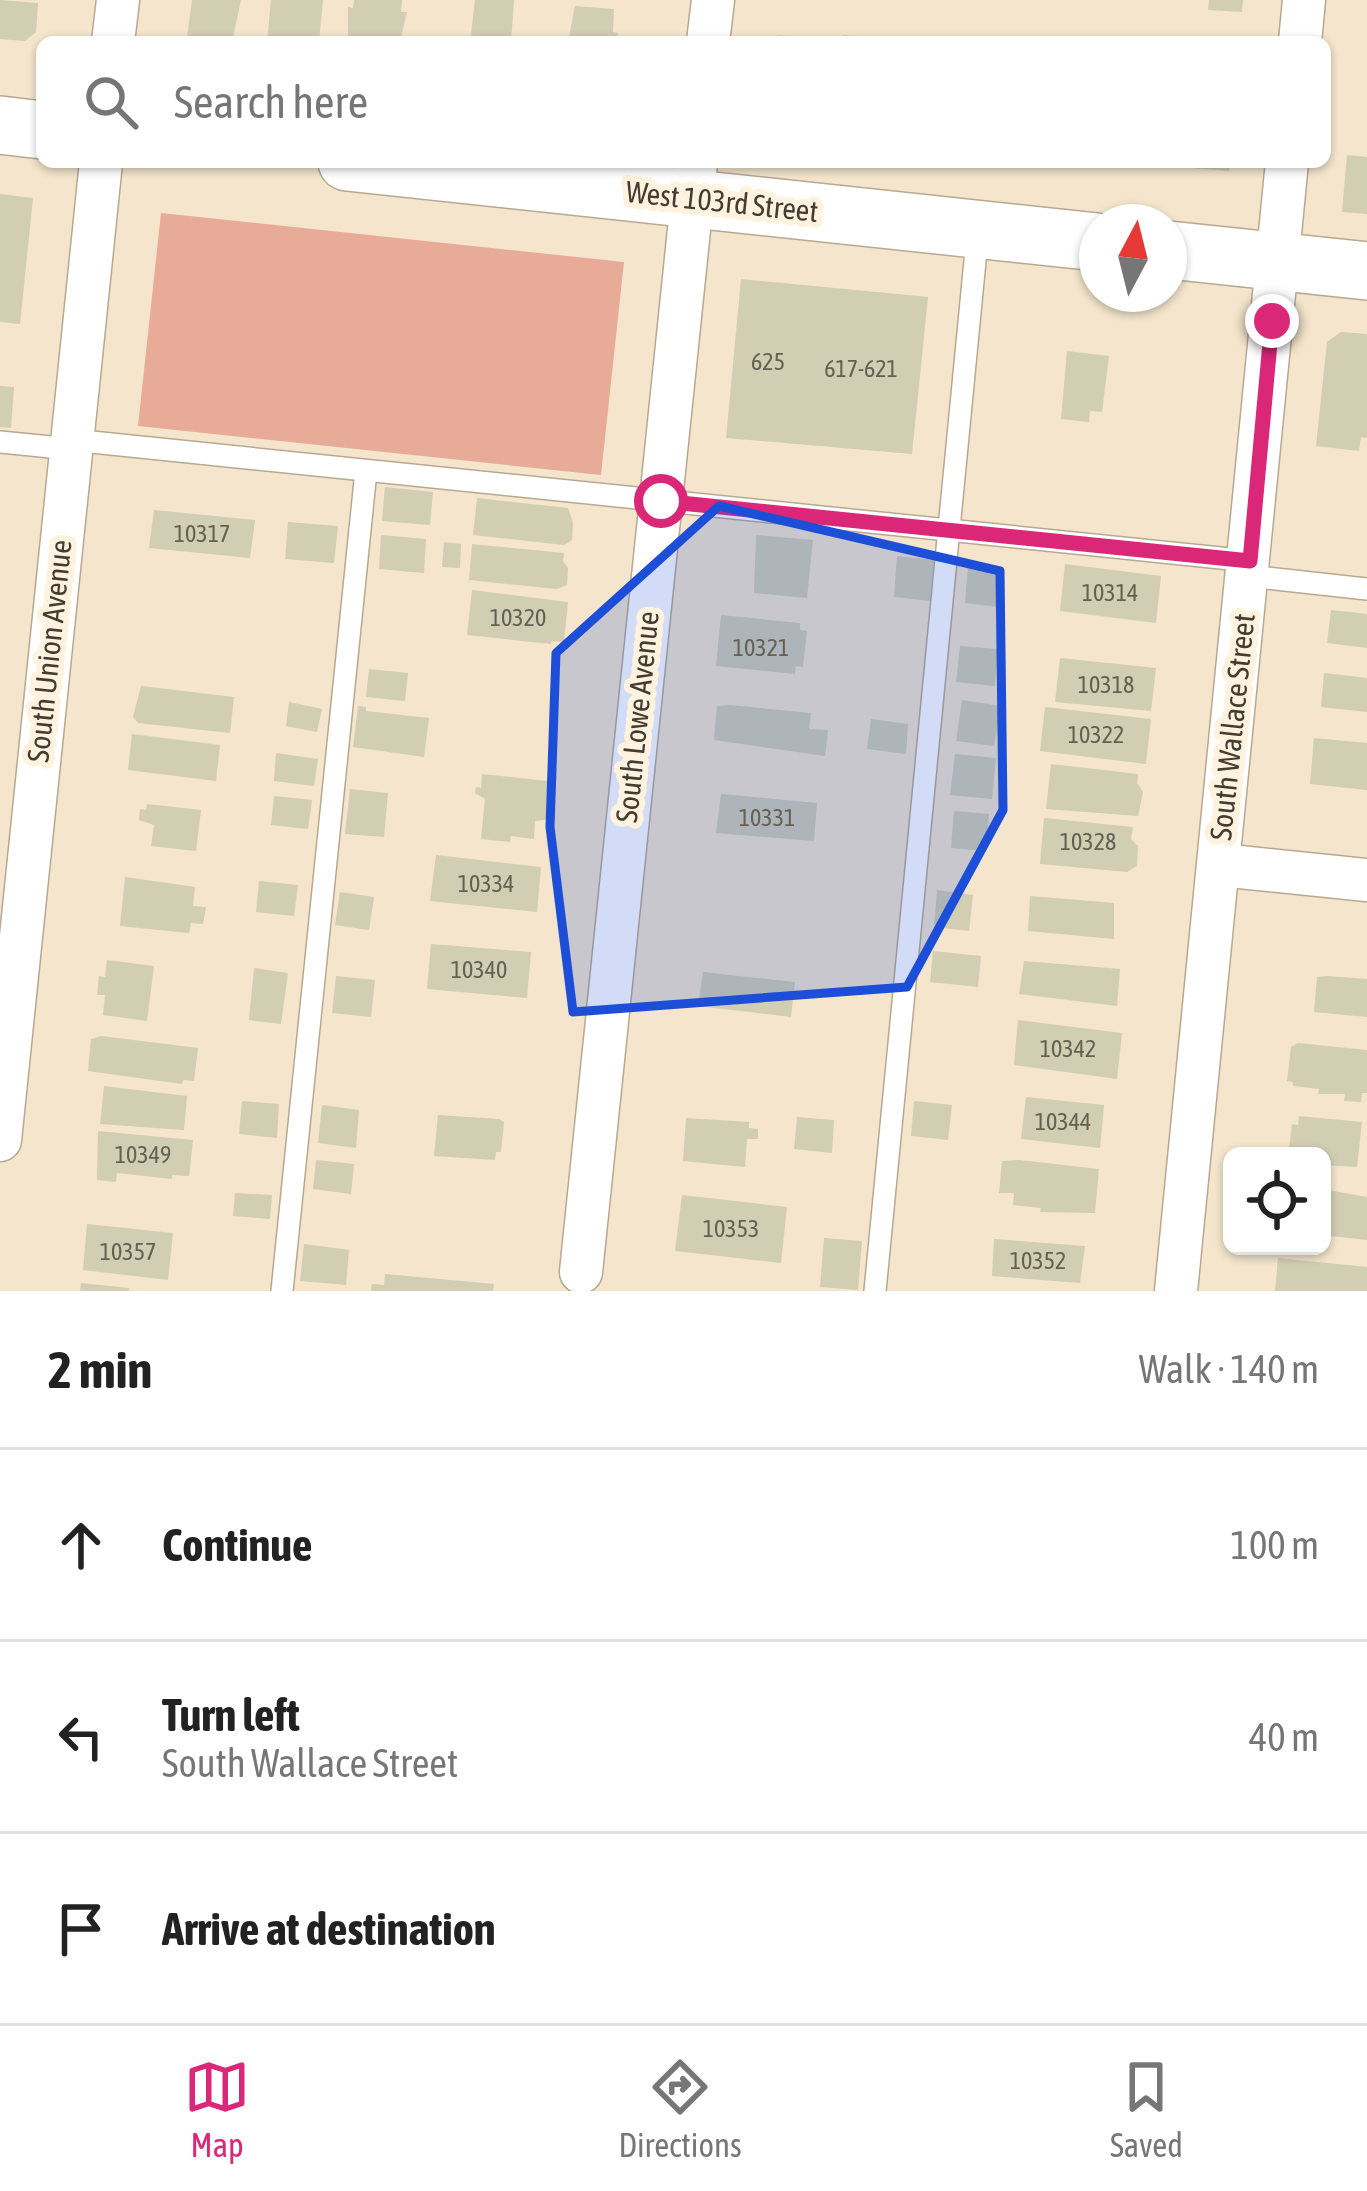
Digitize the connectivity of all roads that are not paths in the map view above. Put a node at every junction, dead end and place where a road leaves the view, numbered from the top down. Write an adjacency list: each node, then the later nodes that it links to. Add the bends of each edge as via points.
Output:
1 (118, 0): 4 (street)
2 (712, 0): 5 (street)
3 (1304, 0): 6 (street)
4 (114, 36)
5 (709, 36)
6 (1301, 36)
7 (0, 125): 8 (main road)
8 (36, 129)
9 (100, 168): 19 (street, South Union Avenue)
10 (457, 168): 12 (main road, West 103rd Street)
11 (1286, 168): 16 (street, South Wallace Street)
12 (694, 181): 13 (main road, West 103rd Street); 21 (street, South Lowe Avenue)
13 (978, 230): 14 (main road, West 103rd Street); 22 (lane)
14 (1079, 240)
15 (1187, 252): 16 (main road)
16 (1277, 262): 17 (main road); 23 (street, South Wallace Street)
17 (1367, 272)
18 (0, 442): 19 (lane)
19 (72, 445): 20 (lane); 27 (street, South Union Avenue)
20 (366, 470): 21 (lane); 29 (lane)
21 (661, 501): 22 (lane); 28 (street, South Lowe Avenue)
22 (948, 530): 23 (lane); 30 (lane)
23 (1249, 568): 24 (lane); 25 (street, South Wallace Street)
24 (1367, 589)
25 (1220, 865): 26 (street); 31 (street, South Wallace Street)
26 (1367, 880)
27 (0, 1140)
28 (581, 1272)
29 (282, 1291)
30 (875, 1291)
31 (1176, 1291)

